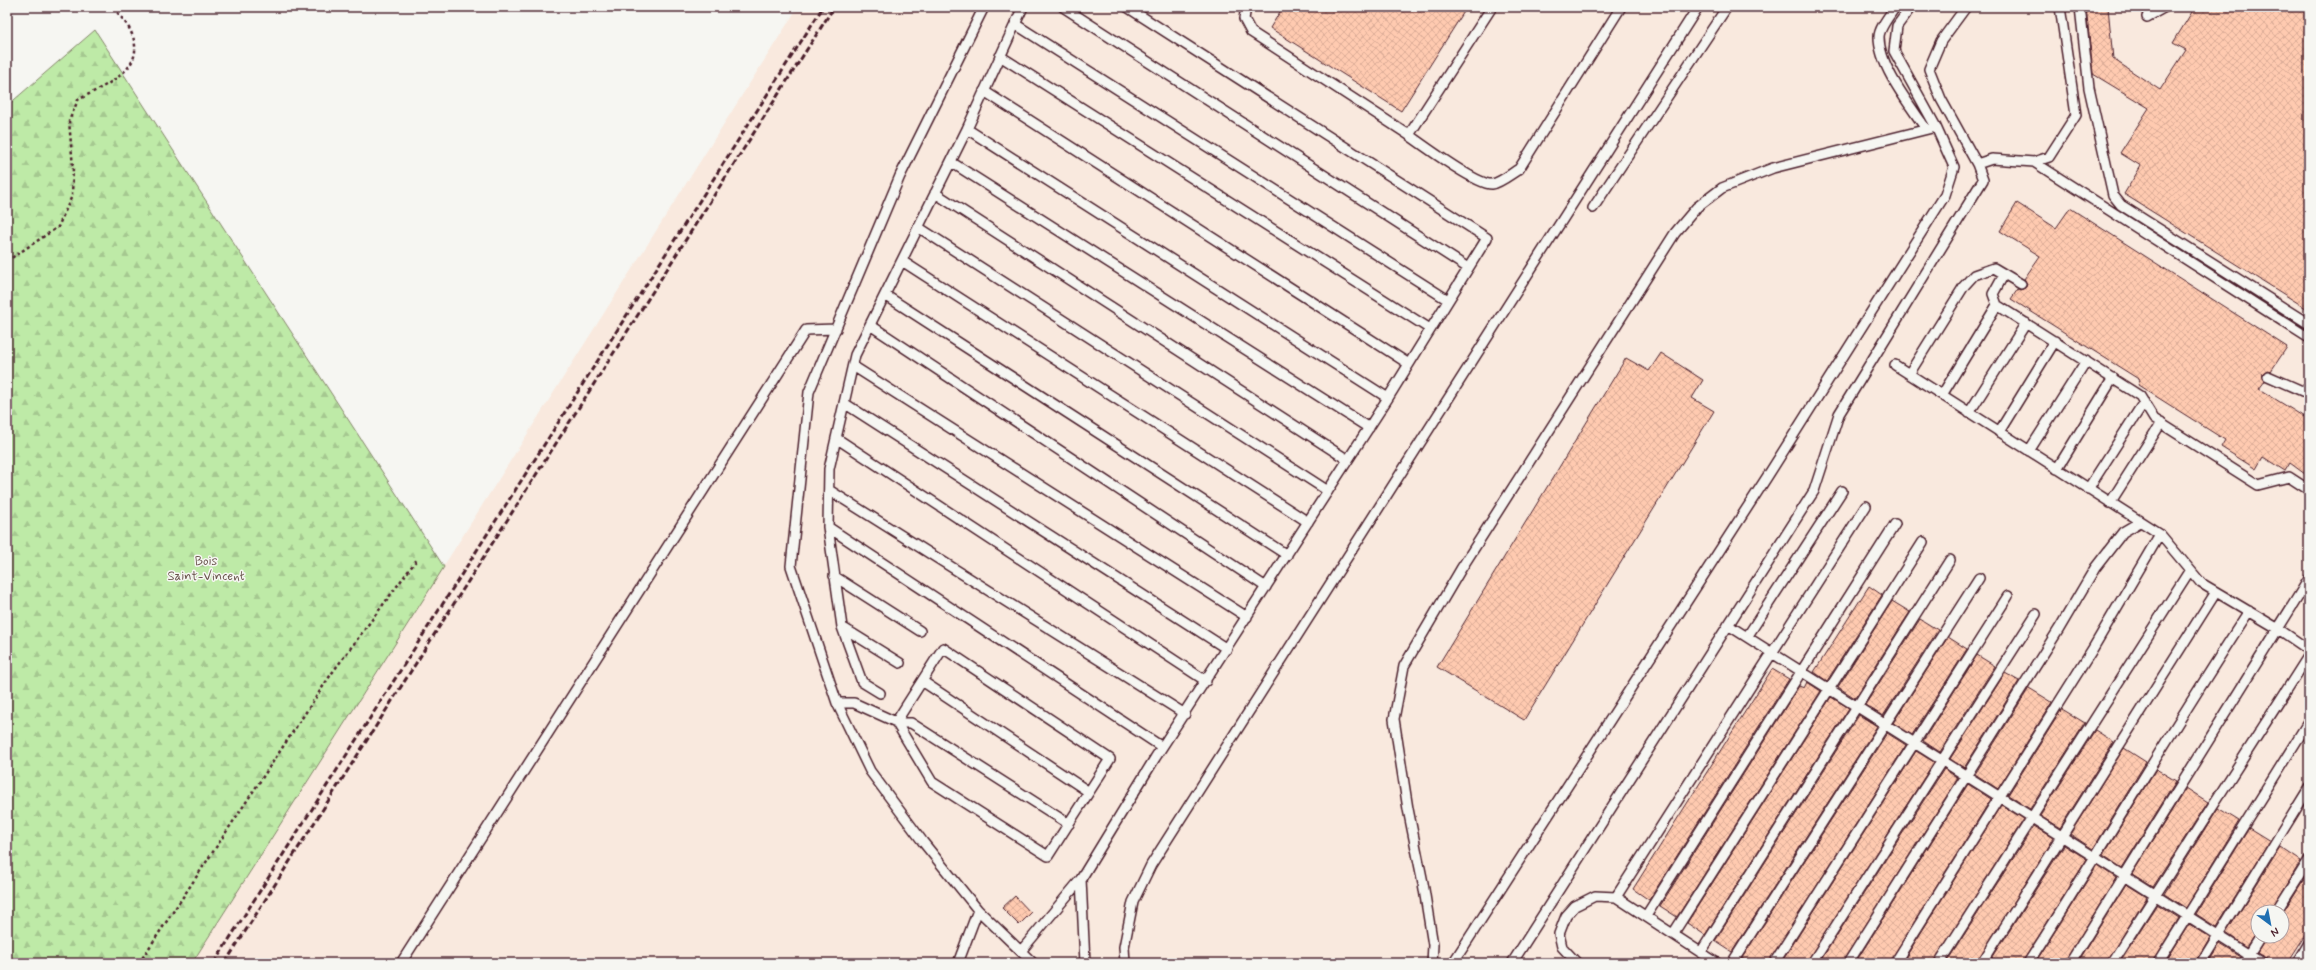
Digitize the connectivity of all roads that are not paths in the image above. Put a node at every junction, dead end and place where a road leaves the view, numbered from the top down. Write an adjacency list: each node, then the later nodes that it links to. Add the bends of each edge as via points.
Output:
1 (984, 7): 40 (lane, via 900,176)
2 (1023, 7): 17 (lane)
3 (1063, 7): 31 (lane)
4 (1127, 7): 31 (lane, via 1487,238)
5 (1492, 7): 23 (lane)
6 (1621, 7): 23 (lane, via 1519,169 1492,184 1477,180)
7 (1698, 7): 141 (lane, via 1151,865 1133,902 1124,947)
8 (1727, 7): 28 (lane)
9 (1895, 7): 22 (lane, via 1879,35 1883,57 1899,89)
10 (1911, 7): 20 (lane, via 1897,26 1894,51)
11 (1966, 7): 26 (lane, via 1941,41 1929,70 1941,99)
12 (2060, 7): 25 (lane, via 2076,115 2049,157)
13 (2080, 7): 38 (lane, via 2089,88 2113,195 2121,205)
14 (2165, 7): 16 (lane)
15 (1243, 8): 23 (lane, via 1244,19 1251,32)
16 (2147, 17)
17 (1015, 24): 18 (lane); 35 (lane)
18 (1000, 56): 19 (lane); 41 (lane)
19 (984, 91): 21 (lane); 45 (lane)
20 (1936, 127): 22 (lane); 143 (lane, via 1954,167 1945,195 1767,477)
21 (967, 129): 24 (lane); 53 (lane)
22 (1926, 129): 142 (lane, via 1773,168 1722,188 1697,207 1675,233 1461,569 1404,666 1394,718 1423,883 1432,945)
23 (1409, 135)
24 (951, 162): 27 (lane); 58 (lane)
25 (2034, 162): 26 (lane, via 1992,159); 42 (lane)
26 (1977, 164): 89 (lane, via 1984,180 1839,414 1814,491)
27 (935, 193): 29 (lane); 62 (lane)
28 (1593, 208)
29 (918, 227): 30 (lane); 67 (lane)
30 (902, 261): 34 (lane); 71 (lane)
31 (1468, 268): 35 (lane)
32 (2004, 274): 33 (lane); 36 (lane, via 1993,294); 48 (lane, via 1994,268 1974,275 1964,286)
33 (2021, 284)
34 (885, 295): 39 (lane); 77 (lane)
35 (1448, 300): 41 (lane)
36 (1997, 304): 37 (lane); 52 (lane)
37 (2026, 323): 43 (lane); 56 (lane)
38 (2309, 324)
39 (870, 325): 47 (lane, via 855,355); 83 (lane)
40 (836, 329): 104 (lane, via 809,392 791,566); 137 (lane, via 806,330)
41 (1430, 329): 45 (lane)
42 (2309, 338)
43 (2055, 341): 44 (lane); 59 (lane)
44 (2086, 361): 50 (lane); 61 (lane)
45 (1409, 364): 53 (lane)
46 (1895, 365): 48 (lane)
47 (853, 366): 55 (lane); 88 (lane)
48 (1909, 374): 52 (lane)
49 (2268, 376): 51 (lane)
50 (2113, 378): 54 (lane, via 2140,396); 63 (lane)
51 (2309, 394)
52 (1942, 395): 56 (lane)
53 (1388, 398): 58 (lane)
54 (2144, 402): 57 (lane, via 2154,419); 64 (lane)
55 (844, 403): 60 (lane); 94 (lane)
56 (1969, 412): 59 (lane)
57 (2161, 423): 66 (lane, via 2258,485 2289,477); 69 (lane)
58 (1369, 428): 62 (lane)
59 (1999, 432): 61 (lane)
60 (836, 438): 65 (lane, via 829,469); 101 (lane)
61 (2029, 450): 63 (lane)
62 (1348, 460): 67 (lane)
63 (2056, 468): 64 (lane)
64 (2088, 489): 69 (lane)
65 (829, 490): 74 (lane); 106 (lane)
66 (2309, 490)
67 (1328, 491): 71 (lane)
68 (1842, 491): 93 (lane)
69 (2110, 503): 72 (lane)
70 (1866, 506): 96 (lane)
71 (1308, 522): 77 (lane)
72 (2140, 522): 75 (lane); 113 (lane, via 2123,532 2095,568)
73 (1895, 524): 99 (lane)
74 (828, 527): 80 (lane); 111 (lane)
75 (2160, 534): 79 (lane); 116 (lane, via 2092,650)
76 (1923, 542): 102 (lane)
77 (1287, 556): 83 (lane)
78 (1950, 560): 105 (lane)
79 (2190, 570): 84 (lane, via 2201,583); 117 (lane)
80 (834, 576): 90 (lane); 92 (lane)
81 (1979, 578): 109 (lane)
82 (2309, 579): 91 (lane)
83 (1266, 587): 88 (lane)
84 (2216, 592): 86 (lane); 119 (lane)
85 (2008, 596): 110 (lane)
86 (2249, 611): 91 (lane); 120 (lane, via 2186,708)
87 (2036, 614): 112 (lane)
88 (1247, 617): 94 (lane)
89 (1728, 625): 93 (lane); 144 (lane)
90 (842, 627): 98 (lane); 103 (lane, via 862,682)
91 (2277, 628): 95 (lane); 122 (lane)
92 (920, 631)
93 (1747, 637): 96 (lane)
94 (1227, 649): 101 (lane)
95 (2309, 650)
96 (1773, 653): 99 (lane); 125 (lane)
97 (2309, 655): 124 (lane)
98 (900, 663)
99 (1801, 671): 102 (lane); 128 (lane)
100 (922, 681): 108 (lane); 115 (lane); 115 (lane, via 942,648 1078,737 1110,759)
101 (1206, 681): 106 (lane)
102 (1829, 689): 105 (lane); 130 (lane)
103 (880, 693)
104 (837, 703): 108 (lane, via 854,703); 127 (lane, via 870,771 922,842)
105 (1857, 706): 109 (lane); 135 (lane)
106 (1185, 714): 111 (lane)
107 (2309, 721): 129 (lane)
108 (896, 722): 118 (lane, via 911,723); 118 (lane, via 932,782 1048,856)
109 (1885, 724): 110 (lane); 147 (lane)
110 (1914, 742): 112 (lane); 148 (lane)
111 (1162, 748): 123 (lane)
112 (1942, 760): 113 (lane); 149 (lane)
113 (1967, 776): 116 (lane); 150 (lane)
114 (2309, 788): 131 (lane)
115 (1089, 792): 118 (lane)
116 (2000, 797): 117 (lane); 151 (lane)
117 (2031, 817): 119 (lane); 152 (lane)
118 (1068, 824)
119 (2062, 837): 120 (lane); 153 (lane)
120 (2096, 858): 122 (lane); 154 (lane)
121 (2309, 860): 126 (lane)
122 (2125, 876): 124 (lane); 155 (lane)
123 (1081, 879): 134 (lane); 140 (lane)
124 (2156, 896): 129 (lane); 156 (lane)
125 (1616, 897): 128 (lane); 145 (lane, via 1595,896 1575,906 1566,916 1559,934 1562,947)
126 (2281, 904)
127 (978, 910): 134 (lane); 138 (lane)
128 (1646, 916): 130 (lane)
129 (2188, 916): 131 (lane); 157 (lane)
130 (1673, 934): 135 (lane)
131 (2218, 936): 136 (lane); 158 (lane)
132 (2256, 944): 136 (lane)
133 (2309, 944): 160 (lane)
134 (1021, 951): 139 (lane)
135 (1701, 952): 146 (lane)
136 (2246, 959): 159 (lane)
137 (401, 963)
138 (958, 963)
139 (1033, 963)
140 (1085, 963)
141 (1125, 963)
142 (1432, 963)
143 (1453, 963)
144 (1512, 963)
145 (1576, 963)
146 (1717, 963)
147 (1732, 963)
148 (1774, 963)
149 (1812, 963)
150 (1848, 963)
151 (1895, 963)
152 (1939, 963)
153 (1982, 963)
154 (2028, 963)
155 (2070, 963)
156 (2112, 963)
157 (2158, 963)
158 (2201, 963)
159 (2262, 963)
160 (2297, 963)

